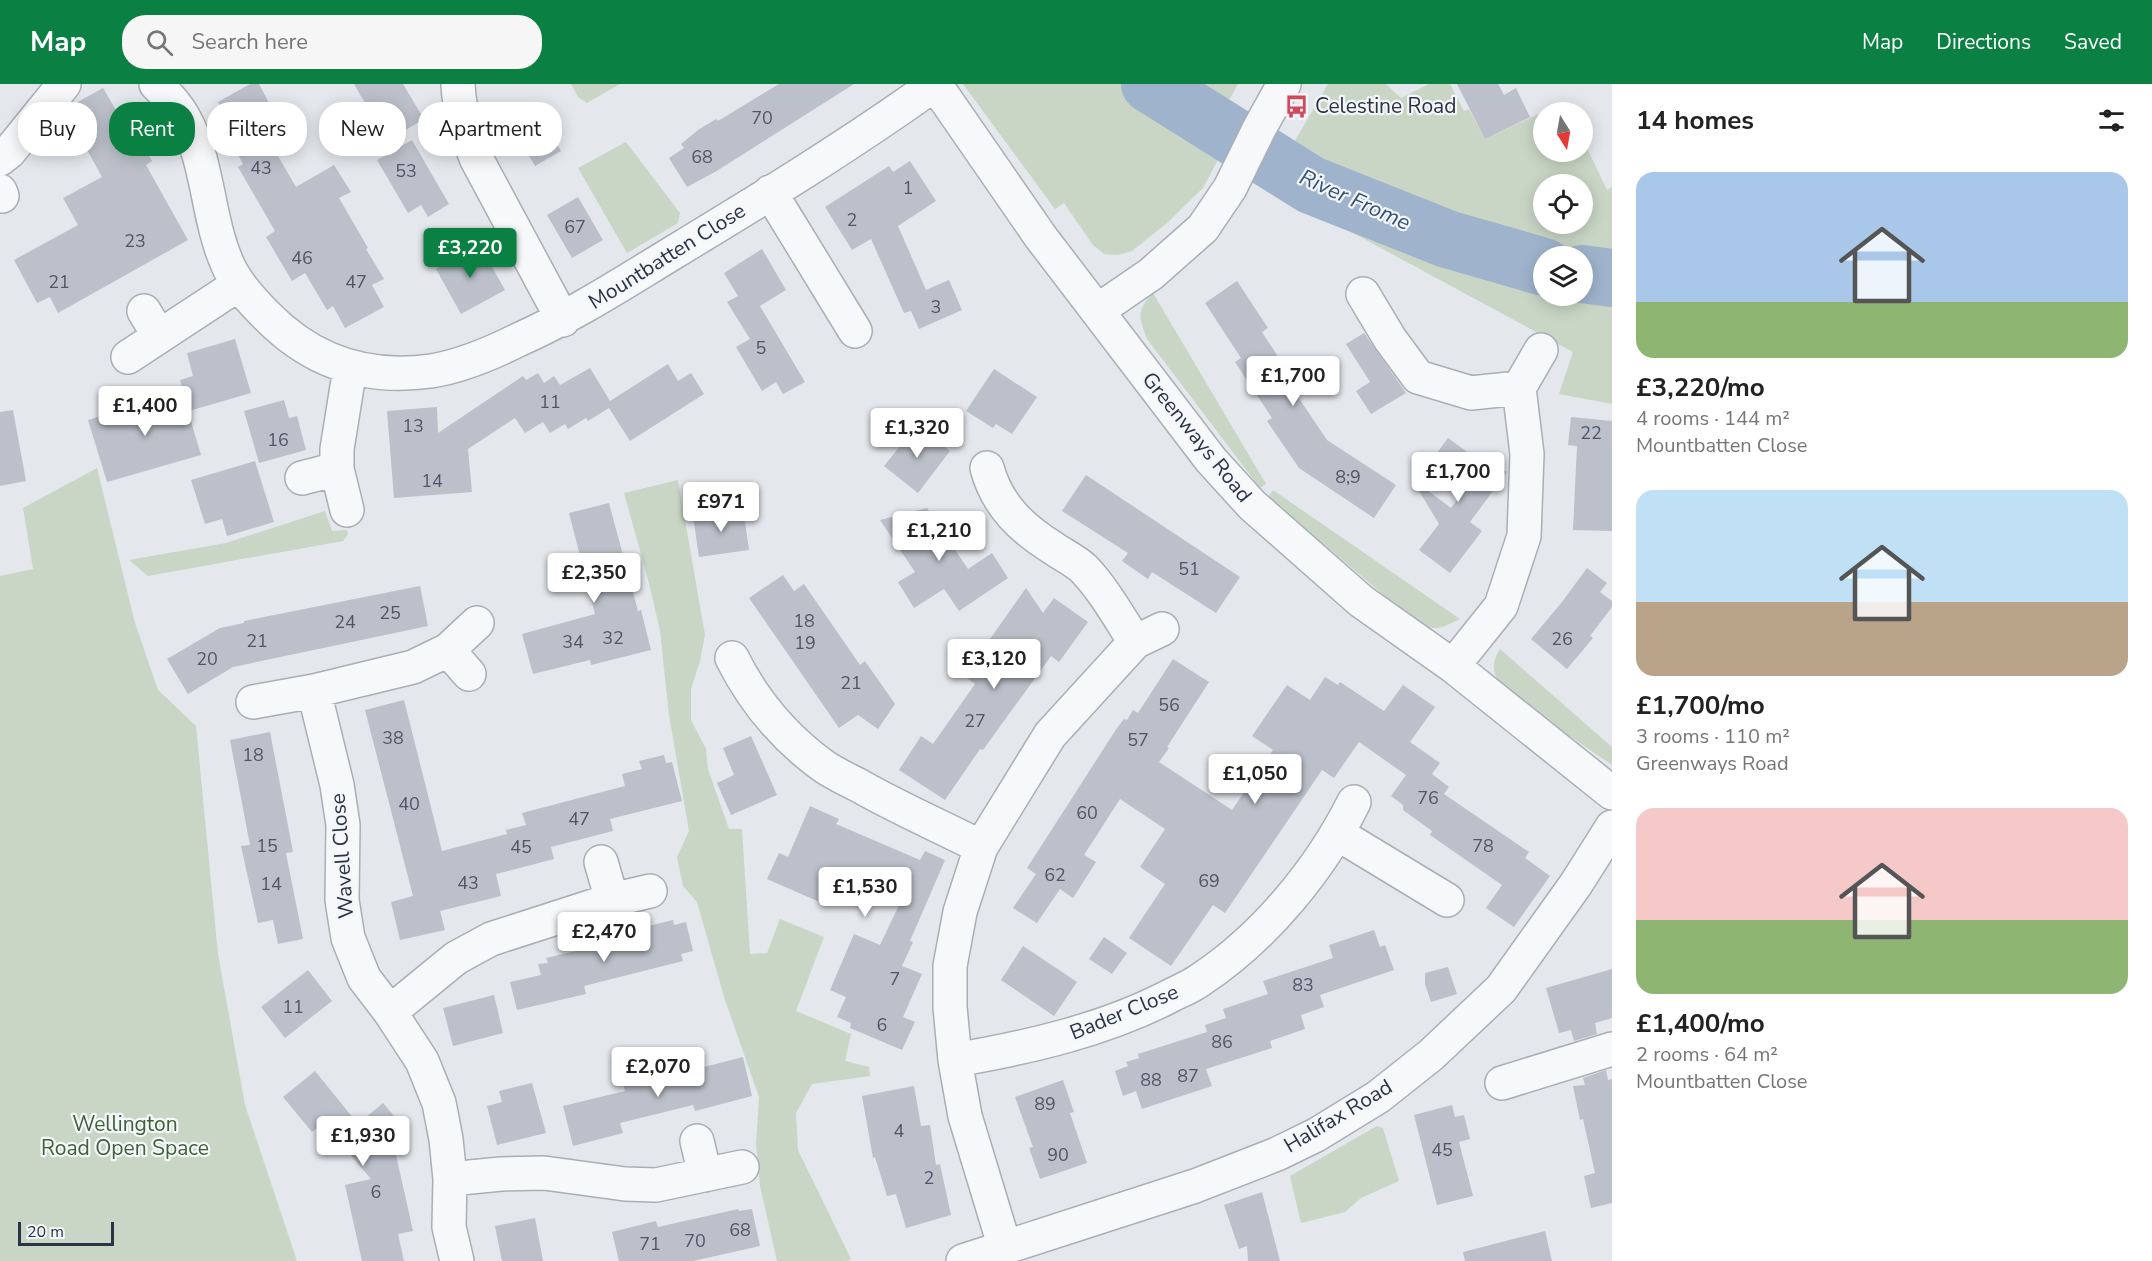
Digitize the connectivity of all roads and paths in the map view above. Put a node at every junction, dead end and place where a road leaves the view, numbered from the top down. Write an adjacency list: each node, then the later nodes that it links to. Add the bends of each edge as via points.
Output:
1 (64, 84): 6 (street)
2 (156, 84): 8 (street, Mountbatten Close, via 185,119 227,263)
3 (458, 84): 11 (street, Mountbatten Close, via 466,133 476,158)
4 (935, 84): 7 (street, Mountbatten Close); 10 (street, Greenways Road)
5 (1284, 84): 10 (street, via 1235,178 1203,228 1151,274)
6 (0, 159)
7 (770, 192): 11 (street, Mountbatten Close); 12 (street, Mountbatten Close)
8 (238, 284): 14 (street, via 152,324); 15 (street, Mountbatten Close, via 292,339)
9 (1363, 294): 16 (street, via 1418,377 1470,393)
10 (1097, 311): 23 (street, Greenways Road, via 1212,460 1252,505 1361,601)
11 (563, 320): 15 (street, Mountbatten Close, via 465,363 430,371 395,373)
12 (855, 331)
13 (1541, 350): 16 (street)
14 (129, 357)
15 (350, 368): 18 (street)
16 (1519, 388): 23 (street, via 1527,454 1524,536 1501,606)
17 (987, 468): 30 (street, via 995,514 1083,567 1101,591 1148,635 1050,735)
18 (337, 469): 19 (street); 20 (street)
19 (302, 478)
20 (347, 510)
21 (477, 623): 24 (street, via 459,662 413,667)
22 (732, 658): 30 (street, via 770,717 824,766)
23 (1453, 666): 26 (street, Greenways Road)
24 (314, 691): 25 (street); 35 (street, Wavell Close, via 343,825 342,900 348,938 364,978)
25 (254, 702)
26 (1612, 793)
27 (1354, 802): 29 (street, Bader Close)
28 (1612, 827): 43 (street, Halifax Road, via 1501,989 1431,1055 1378,1097 1277,1154 1195,1186)
29 (1338, 834): 34 (street, via 1412,891); 37 (street, Bader Close, via 1287,902 1247,944 1200,980 1153,1005 1096,1027 1017,1049)
30 (981, 847): 37 (street, via 960,912 950,966)
31 (601, 862): 33 (street)
32 (650, 891): 33 (street)
33 (612, 900): 35 (street, via 491,939 456,958)
34 (1447, 900)
35 (390, 1012): 42 (street, Wavell Close, via 422,1061 439,1103)
36 (1612, 1049): 38 (street)
37 (955, 1060): 43 (street, via 965,1116)
38 (1502, 1083)
39 (697, 1141): 41 (street)
40 (742, 1167): 41 (street)
41 (705, 1175): 42 (street, via 656,1185 544,1173)
42 (450, 1179): 44 (street, Wavell Close, via 449,1227)
43 (1005, 1248): 45 (street, Halifax Road)
44 (457, 1261)
45 (963, 1261)

